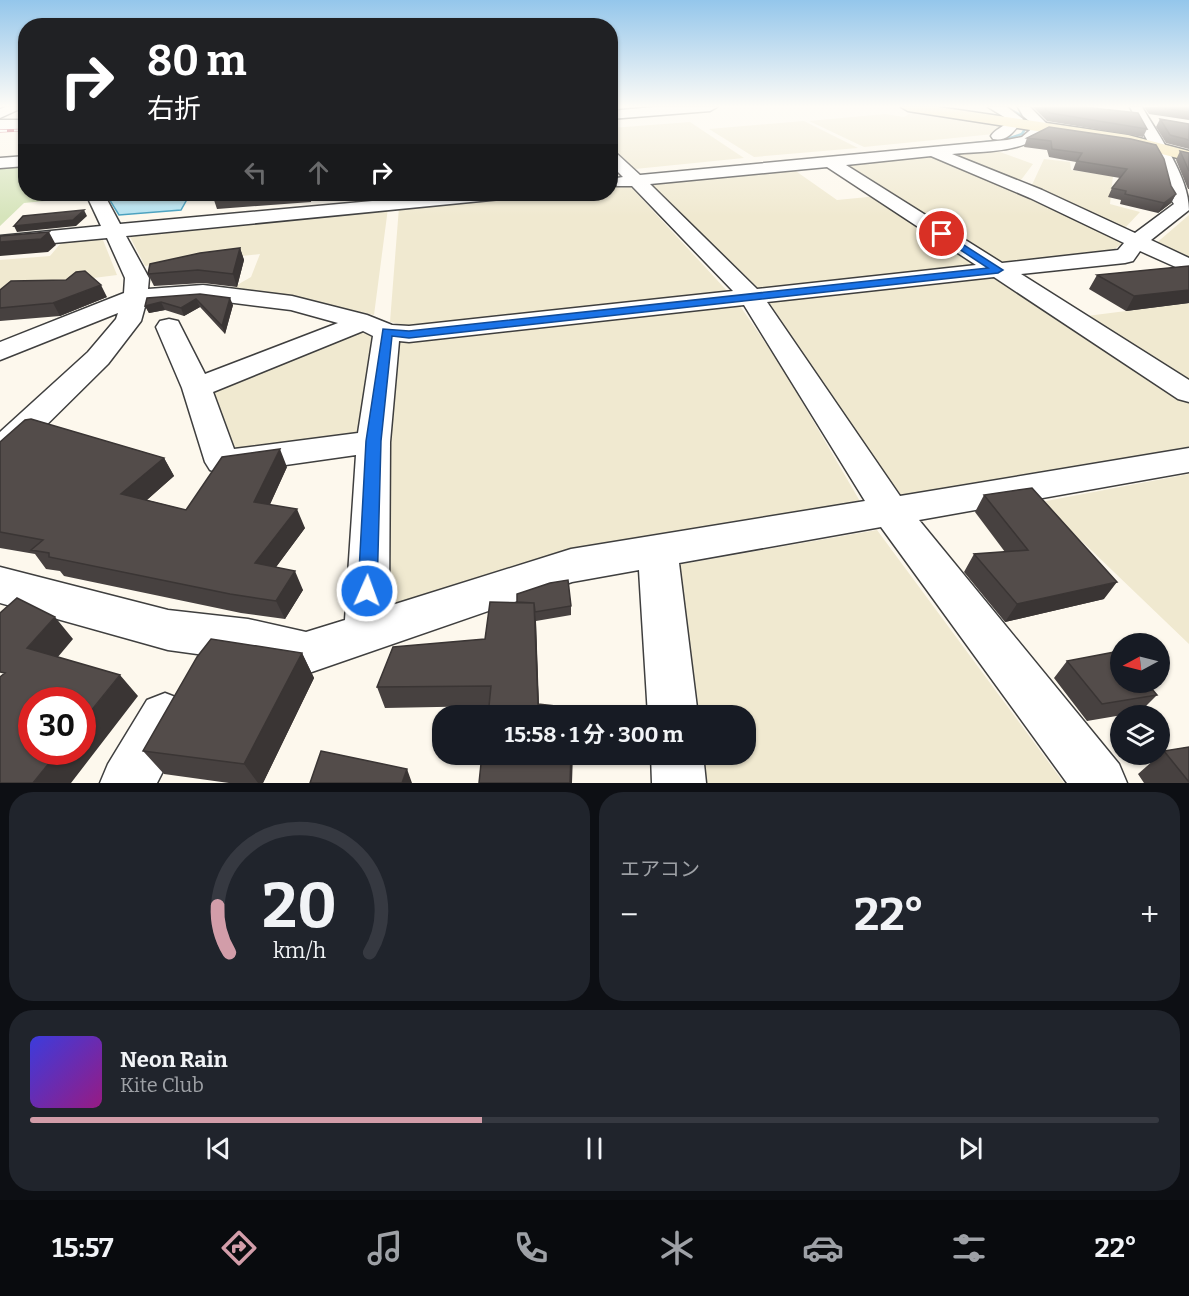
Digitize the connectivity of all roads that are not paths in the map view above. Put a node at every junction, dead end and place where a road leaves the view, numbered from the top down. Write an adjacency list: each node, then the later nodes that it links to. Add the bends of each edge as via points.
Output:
1 (934, 144): 12 (street)
2 (997, 144): 6 (street)
3 (1141, 144): 5 (main road)
4 (1157, 144): 5 (street)
5 (1160, 149): 7 (main road); 14 (street)
6 (933, 151): 9 (street); 18 (street)
7 (1189, 156)
8 (18, 162): 10 (street)
9 (831, 162): 12 (street); 21 (street)
10 (0, 163)
11 (618, 163): 12 (street)
12 (632, 176): 13 (street); 23 (street)
13 (618, 180)
14 (1182, 190): 18 (street, via 1184,205)
15 (98, 201): 17 (street)
16 (427, 201): 17 (street)
17 (112, 231): 19 (street); 22 (street, via 137,278)
18 (1137, 241): 20 (street); 21 (street, via 1125,256)
19 (0, 242)
20 (1189, 266)
21 (998, 270): 23 (street); 28 (street)
22 (136, 297): 25 (street, via 203,292 292,303); 26 (street); 30 (street, via 128,321 98,358)
23 (751, 297): 25 (street, via 409,334); 32 (street)
24 (169, 327): 27 (street)
25 (375, 327): 27 (street); 29 (street)
26 (0, 352)
27 (197, 388): 29 (street, via 222,462)
28 (1189, 393)
29 (373, 441): 35 (street)
30 (0, 451)
31 (1189, 460): 32 (street)
32 (891, 512): 33 (street); 41 (street)
33 (658, 551): 35 (street, via 571,566); 37 (street)
34 (0, 585): 36 (street, via 168,630)
35 (366, 634): 36 (street, via 306,653 248,640)
36 (196, 665): 39 (street)
37 (672, 705)
38 (677, 765): 40 (street)
39 (127, 783)
40 (679, 783)
41 (1101, 783)

